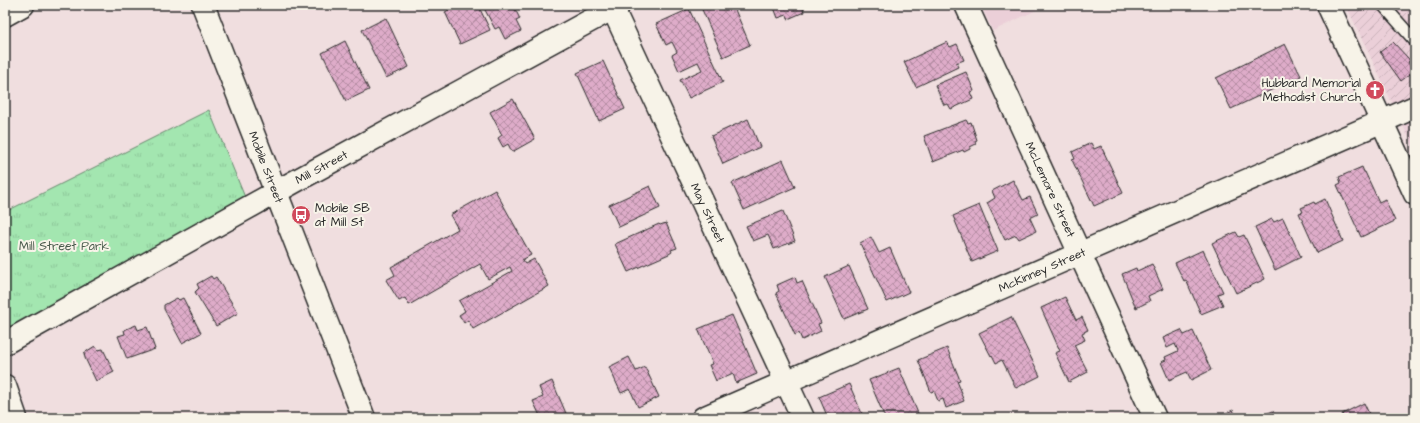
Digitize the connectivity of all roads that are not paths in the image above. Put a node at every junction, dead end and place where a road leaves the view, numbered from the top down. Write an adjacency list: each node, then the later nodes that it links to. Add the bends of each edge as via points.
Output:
1 (23, 5): 7 (street)
2 (203, 5): 11 (street, Mobile Street)
3 (966, 5): 13 (street, McLemore Street)
4 (1328, 5): 10 (street)
5 (1383, 5): 8 (lane)
6 (616, 7): 11 (street, Mill Street); 15 (street, May Street)
7 (5, 15)
8 (1415, 41)
9 (1415, 107): 10 (street, McKinney Street)
10 (1382, 122): 12 (street); 13 (street, McKinney Street)
11 (275, 193): 14 (street, Mill Street); 18 (street, Mobile Street)
12 (1415, 194)
13 (1080, 253): 15 (street, McKinney Street); 21 (street, McLemore Street)
14 (5, 343)
15 (786, 382): 19 (street, McKinney Street); 20 (street, May Street)
16 (5, 386): 17 (street)
17 (16, 418)
18 (364, 418)
19 (703, 418)
20 (803, 418)
21 (1155, 418)

